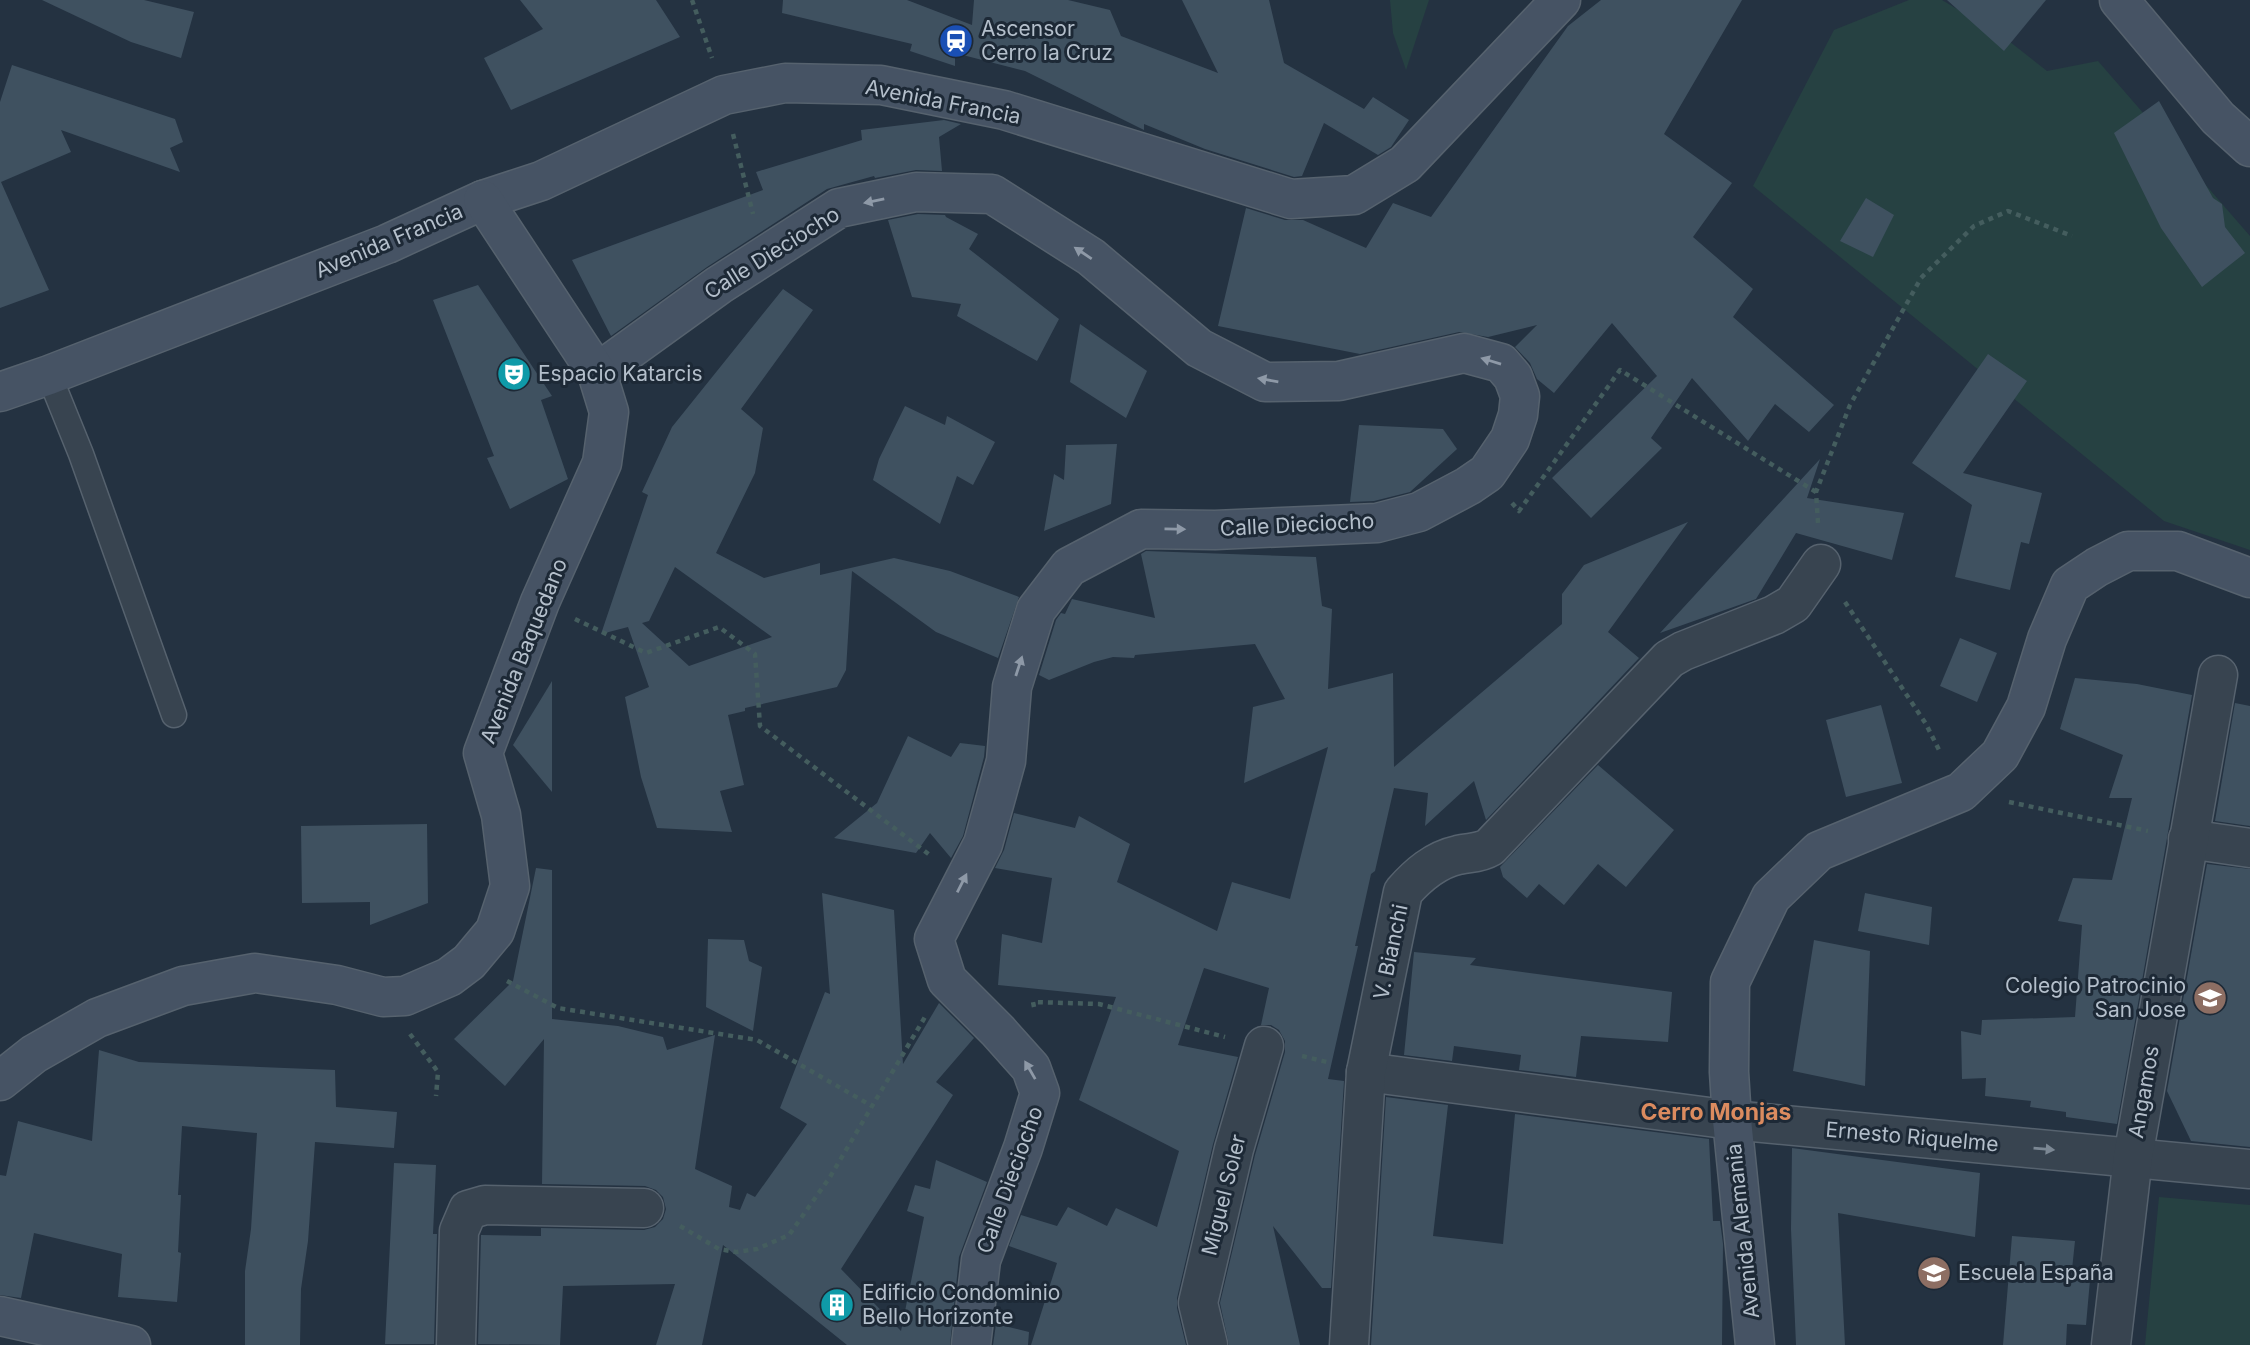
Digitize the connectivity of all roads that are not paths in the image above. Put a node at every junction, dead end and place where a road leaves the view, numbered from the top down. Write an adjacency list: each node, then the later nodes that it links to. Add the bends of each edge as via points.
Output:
1 (1561, 0): 4 (street, Avenida Francia, via 1405,164 1353,195 1291,199 1004,110 881,85 785,83 724,95 541,181)
2 (2119, 0): 3 (street, via 2218,118)
3 (2250, 147)
4 (483, 200): 5 (street, Avenida Baquedano); 6 (street, Avenida Francia, via 387,244)
5 (597, 373): 16 (street, Avenida Baquedano, via 609,412 602,463 540,601 483,753 501,815 510,886 495,931 469,962 449,977 405,996 383,997 255,973 183,986 97,1018 34,1054); 24 (street, Calle Dieciocho, one-way to 5, via 981,1261 1040,1093 1031,1068 947,980 934,939 983,844 1006,761 1012,687 1036,610 1069,566 1141,529 1377,523 1419,512 1487,473 1510,439 1518,415 1520,396 1513,377 1501,363 1464,353 1339,381 1265,382 1199,348 1091,257 992,194 916,192 839,208)
6 (49, 375): 7 (street, Avenida Francia); 11 (lane)
7 (0, 392)
8 (1821, 564): 15 (street, V. Bianchi, via 1793,604 1669,659 1490,847 1478,854 1458,855 1417,876 1403,892)
9 (2250, 578): 17 (street, Avenida Alemania, via 2178,551 2128,551 2097,567 2070,585 2026,707 2000,755 1961,792 1819,851 1771,897 1730,982)
10 (2218, 675): 12 (street, Angamos)
11 (174, 715)
12 (2188, 839): 13 (street); 18 (street, Angamos)
13 (2250, 848)
14 (1264, 1046): 25 (street, Miguel Soler, via 1198,1303)
15 (1366, 1072): 17 (street, Ernesto Riquelme); 26 (street, V. Bianchi)
16 (0, 1081)
17 (1732, 1120): 18 (street, Ernesto Riquelme, one-way to 18); 27 (street, Avenida Alemania)
18 (2133, 1157): 19 (street, Ernesto Riquelme); 28 (street, Angamos)
19 (2250, 1169)
20 (645, 1208): 23 (street, via 485,1205 468,1210 459,1231)
21 (0, 1316): 22 (street)
22 (131, 1345)
23 (456, 1345)
24 (971, 1345)
25 (1208, 1345)
26 (1349, 1345)
27 (1755, 1345)
28 (2111, 1345)

